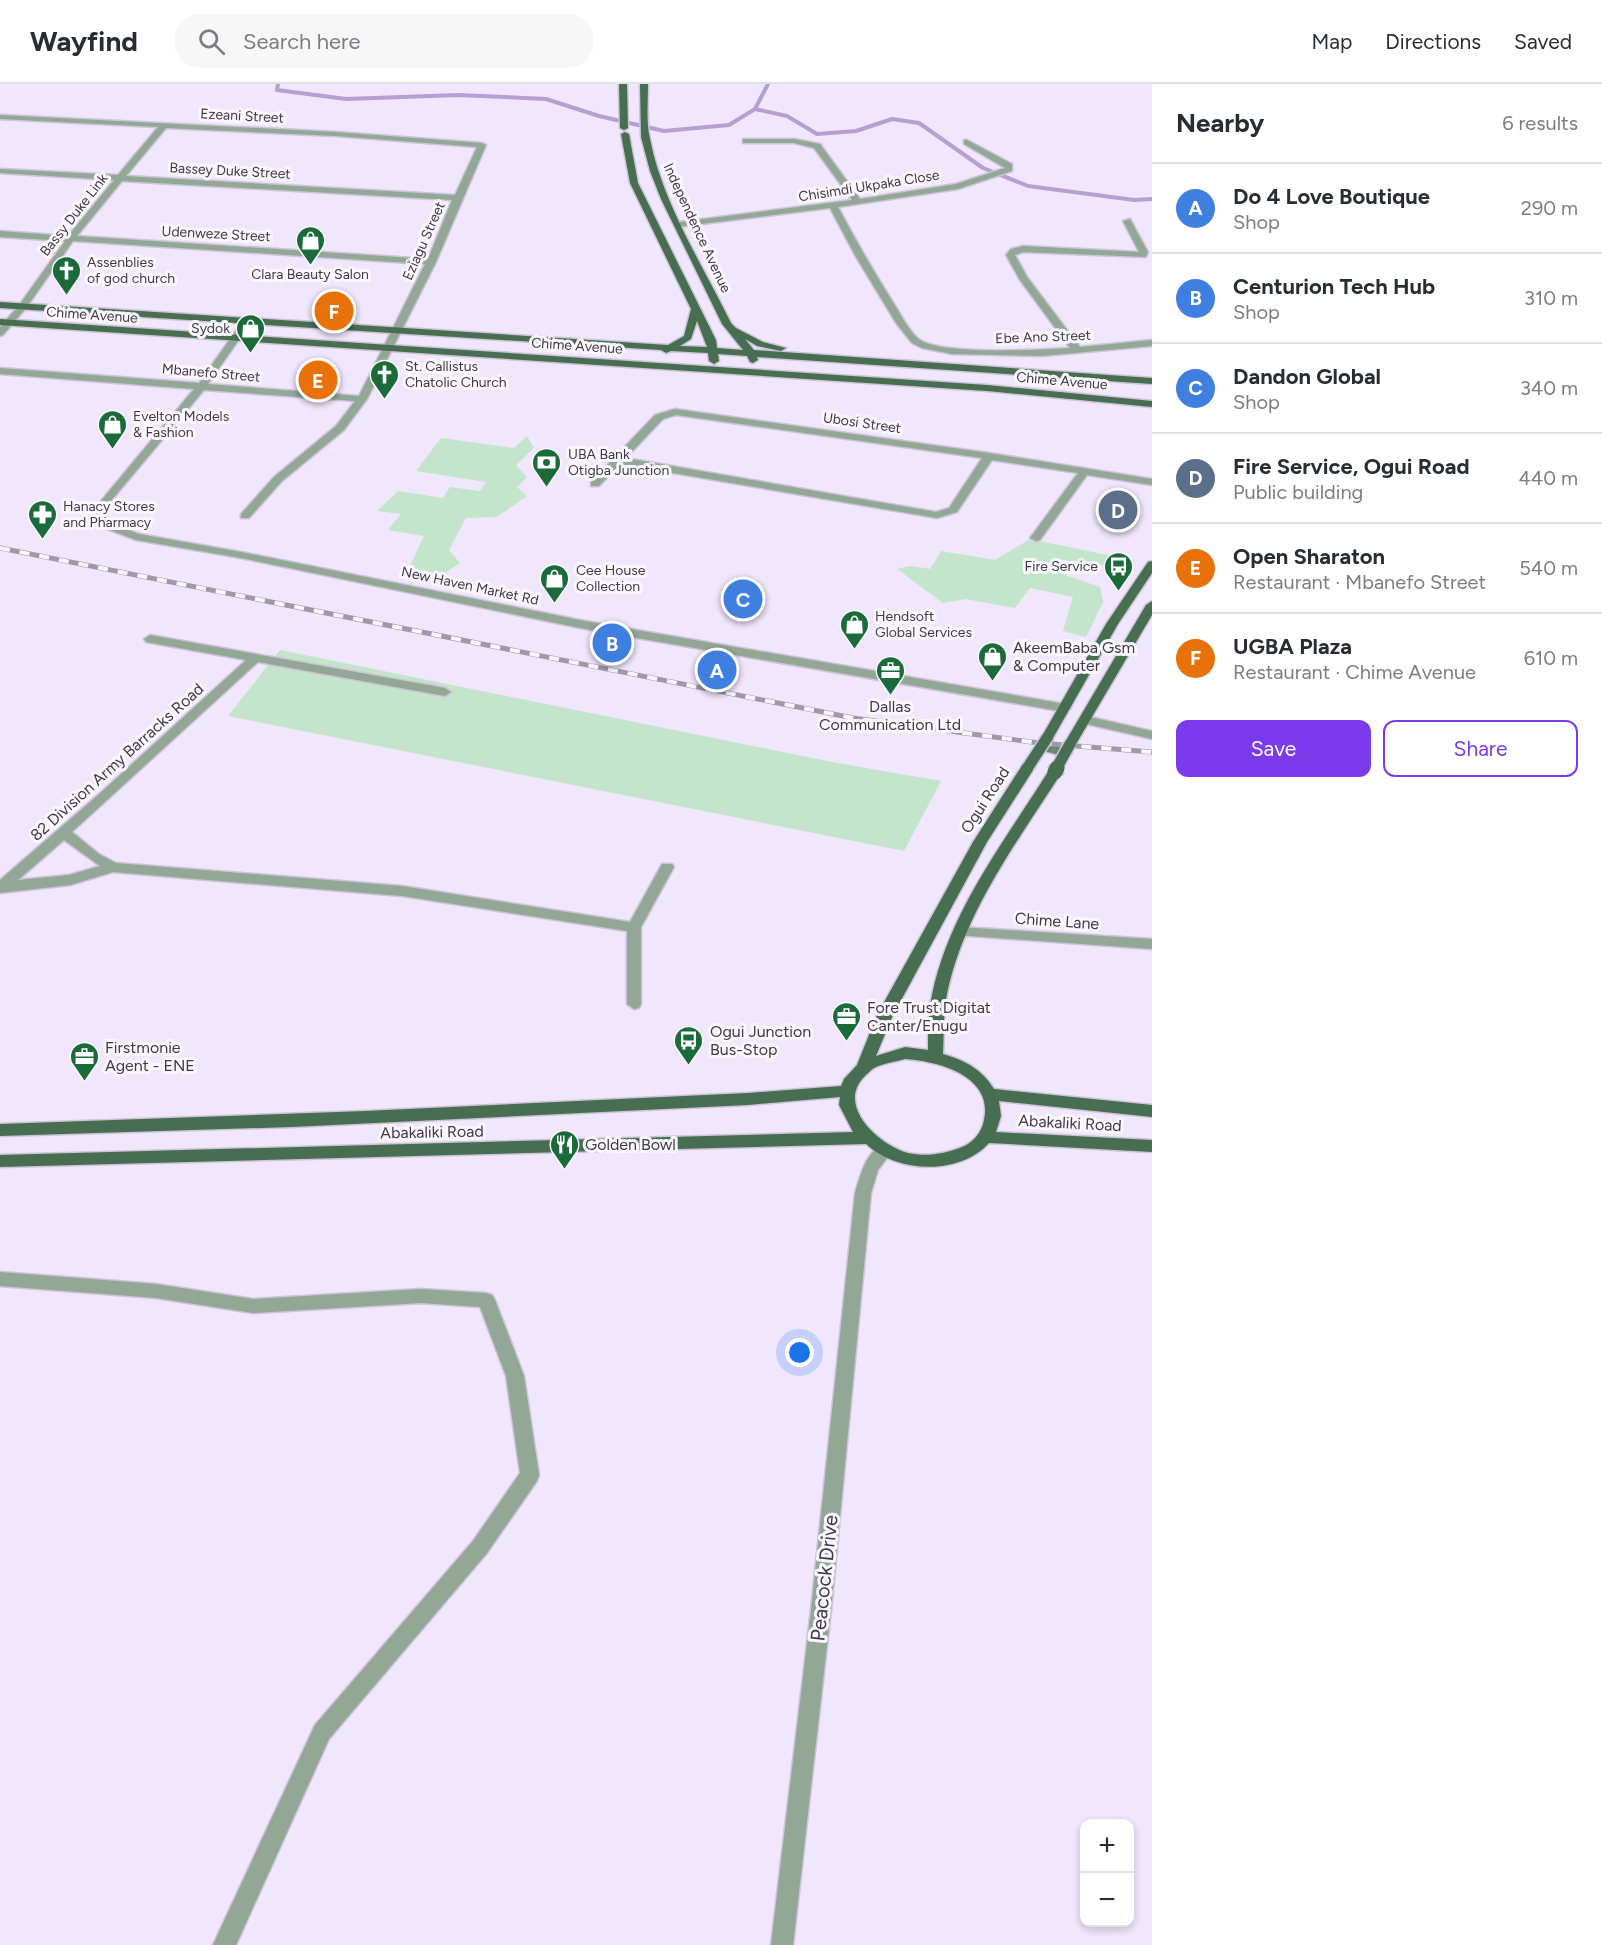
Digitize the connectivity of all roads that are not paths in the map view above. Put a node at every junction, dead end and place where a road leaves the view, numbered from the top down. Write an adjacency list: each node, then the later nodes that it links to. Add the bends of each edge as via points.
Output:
1 (623, 84): 20 (main road, via 624,131 634,183)
2 (644, 84): 14 (main road, Independence Avenue, via 645,136 665,199)
3 (0, 117): 4 (street, Ezeani Street)
4 (163, 126): 7 (street, Ezeani Street); 9 (street, Bassy Duke Link)
5 (746, 141): 11 (street, via 794,141 817,146)
6 (966, 142): 11 (street, Chisimdi Ukpaka Close, via 1009,166 1004,172 958,186)
7 (482, 146): 10 (street, Eziagu Street)
8 (0, 171): 9 (street, Bassey Duke Street)
9 (120, 178): 10 (street, Bassey Duke Street); 16 (street, Bassy Duke Link)
10 (458, 198): 17 (street, Eziagu Street)
11 (858, 202): 12 (street, Chisimdi Ukpaka Close)
12 (833, 206): 14 (street, Chisimdi Ukpaka Close); 31 (street, Ebe Ano Street, via 860,257 915,341 935,349 1001,353)
13 (1127, 221): 31 (street, via 1143,255 1023,249 1011,253 1023,278)
14 (680, 225): 23 (main road, Independence Avenue)
15 (0, 234): 16 (street, Udenweze Street)
16 (70, 238): 17 (street, Udenweze Street); 19 (street, Bassy Duke Link)
17 (431, 262): 24 (street, Eziagu Street)
18 (0, 305): 19 (main road, Chime Avenue)
19 (23, 306): 21 (main road, Chime Avenue); 22 (street, Bassy Duke Link)
20 (696, 309): 29 (main road, via 688,337); 30 (main road)
21 (247, 321): 24 (main road, Chime Avenue); 26 (street, New Haven Market Rd)
22 (5, 322): 25 (street); 26 (main road, Chime Avenue)
23 (727, 324): 32 (main road, Independence Avenue); 33 (main road, via 770,346)
24 (396, 330): 28 (street, Eziagu Street); 29 (main road, Chime Avenue)
25 (0, 333)
26 (237, 338): 28 (main road, Chime Avenue); 38 (street, New Haven Market Rd)
27 (1152, 343): 31 (street, Ebe Ano Street)
28 (389, 347): 34 (main road, Chime Avenue); 39 (street)
29 (666, 350): 30 (main road, Chime Avenue)
30 (713, 351): 32 (main road, Chime Avenue); 34 (main road)
31 (1078, 351)
32 (752, 354): 33 (main road, Chime Avenue); 36 (main road)
33 (909, 364): 37 (main road, Chime Avenue)
34 (714, 370): 36 (main road, Chime Avenue)
35 (0, 371): 38 (street, Mbanefo Street)
36 (755, 373): 40 (main road, Chime Avenue, via 1070,394)
37 (1151, 381)
38 (202, 386): 39 (street, Mbanefo Street); 55 (street, New Haven Market Rd, via 100,508 99,515 106,525 136,537 563,621)
39 (362, 399): 46 (street, via 340,428 278,479)
40 (1152, 404)
41 (989, 456): 42 (street, Ubosi Street, via 675,412 658,417); 42 (street, via 953,510 937,515); 43 (street, Ubosi Street)
42 (618, 460): 45 (street, Ubosi Street)
43 (1084, 472): 44 (street, Ubosi Street); 47 (street)
44 (1152, 482)
45 (595, 484)
46 (245, 516)
47 (1036, 538)
48 (1152, 564): 50 (main road, Ogui Road)
49 (1152, 605): 51 (main road)
50 (1112, 624): 51 (main road); 55 (main road, Ogui Road)
51 (1136, 631): 56 (main road)
52 (150, 639): 53 (street)
53 (255, 658): 54 (street); 60 (street, 82 Division Army Barracks Road)
54 (445, 692)
55 (1065, 708): 58 (main road, Ogui Road)
56 (1086, 720): 57 (street); 59 (main road)
57 (1152, 735)
58 (1044, 742): 59 (main road); 69 (main road, Ogui Road, bridge, via 980,842 885,1016)
59 (1068, 748): 65 (main road, bridge)
60 (64, 833): 61 (street); 63 (street, 82 Division Army Barracks Road)
61 (113, 867): 63 (street, via 70,880); 64 (street, via 402,891)
62 (667, 867): 64 (street)
63 (1, 887)
64 (634, 927): 67 (street)
65 (960, 932): 66 (street, Chime Lane); 68 (main road, via 939,996)
66 (1152, 945)
67 (634, 1004)
68 (935, 1056): 69 (main road, via 905,1053); 71 (main road, via 967,1071)
69 (866, 1065): 70 (main road, via 857,1072)
70 (847, 1091): 73 (main road, Abakaliki Road, via 777,1099 414,1116); 75 (main road, via 846,1107)
71 (988, 1094): 72 (main road, Abakaliki Road); 74 (main road, via 993,1108)
72 (1152, 1111)
73 (0, 1130)
74 (986, 1137): 76 (main road, Abakaliki Road); 77 (main road, via 976,1147 946,1159 910,1159)
75 (865, 1138): 77 (main road); 78 (main road, Abakaliki Road)
76 (1152, 1146)
77 (885, 1150): 81 (street, Peacock Drive, via 866,1178 861,1210)
78 (0, 1161)
79 (0, 1279): 80 (street, via 156,1292 252,1306 421,1296 486,1300 515,1376 530,1475 480,1547 322,1732)
80 (224, 1945)
81 (782, 1945)

